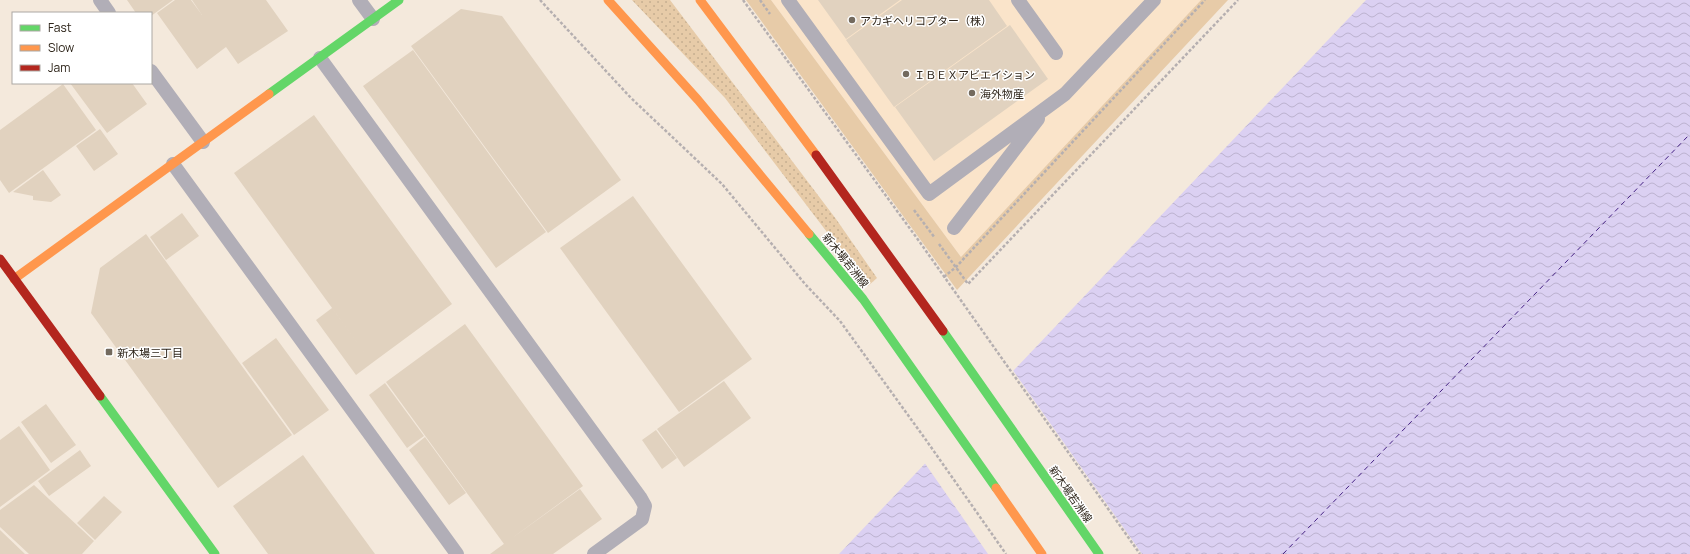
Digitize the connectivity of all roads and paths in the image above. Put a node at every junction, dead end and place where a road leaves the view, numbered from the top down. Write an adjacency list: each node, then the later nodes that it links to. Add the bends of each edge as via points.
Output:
1 (100, 0): 12 (lane)
2 (359, 0): 13 (lane)
3 (399, 0): 13 (street)
4 (540, 0): 27 (path, via 631,98 722,184 805,284 840,321)
5 (608, 0): 28 (street, 新木場若洲線, via 698,100 863,299)
6 (700, 0): 29 (street, 新木場若洲線, via 897,265)
7 (743, 0): 22 (path)
8 (788, 0): 17 (lane, via 929,194)
9 (1018, 0): 14 (lane)
10 (1154, 0): 17 (lane, via 1065,94)
11 (1205, 0): 22 (path)
12 (108, 12)
13 (373, 19): 15 (street)
14 (1056, 53)
15 (320, 58): 18 (street); 26 (lane, via 645,506 642,519)
16 (152, 71): 18 (lane)
17 (1049, 105): 20 (lane)
18 (203, 142): 19 (street)
19 (173, 164): 23 (street); 25 (lane)
20 (954, 228)
21 (0, 259): 23 (street)
22 (944, 277): 30 (path)
23 (14, 278): 24 (street)
24 (215, 554)
25 (456, 554)
26 (594, 554)
27 (1006, 554)
28 (1042, 554)
29 (1098, 554)
30 (1140, 554)

